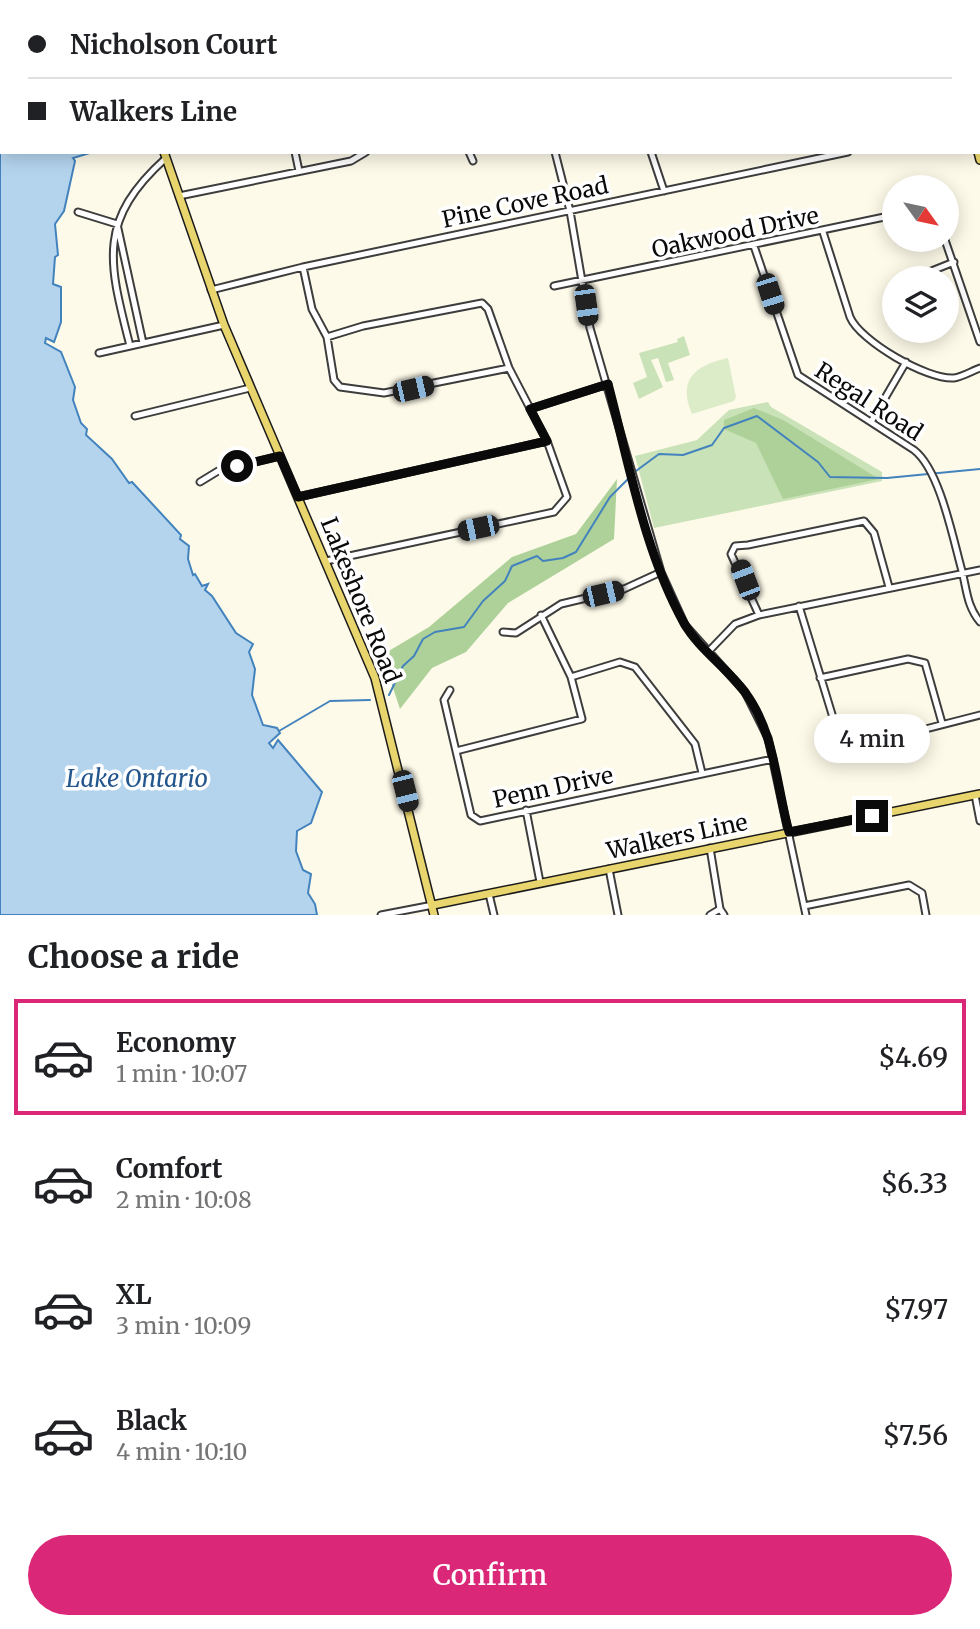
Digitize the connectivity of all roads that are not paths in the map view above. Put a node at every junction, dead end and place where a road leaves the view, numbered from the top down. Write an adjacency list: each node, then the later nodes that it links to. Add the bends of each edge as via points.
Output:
1 (295, 154): 9 (street)
2 (363, 154): 9 (street, via 351,161)
3 (471, 154): 8 (street)
4 (556, 154): 12 (street)
5 (652, 154): 10 (street)
6 (839, 154): 10 (street, Pine Cove Road)
7 (165, 155): 11 (main road, Lakeshore Road); 15 (street, via 140,181)
8 (473, 161)
9 (299, 171): 11 (street)
10 (664, 191): 12 (street, Pine Cove Road)
11 (179, 196): 24 (main road, Lakeshore Road)
12 (570, 211): 21 (street, Pine Cove Road); 22 (street)
13 (78, 212): 15 (street)
14 (882, 218): 16 (street, Oakwood Drive)
15 (117, 224): 28 (street, via 111,263); 28 (street, via 143,343)
16 (823, 232): 17 (street, Oakwood Drive); 30 (street, via 854,326)
17 (754, 246): 22 (street, Oakwood Drive); 37 (street, Regal Road, via 797,375)
18 (950, 252): 19 (street)
19 (954, 262): 20 (street); 27 (street)
20 (944, 266)
21 (303, 267): 24 (street, Pine Cove Road); 26 (street, via 312,309)
22 (583, 282): 23 (street, Oakwood Drive); 33 (street, via 590,328)
23 (554, 286)
24 (211, 290): 25 (main road, Lakeshore Road)
25 (224, 325): 28 (street); 34 (main road, Lakeshore Road)
26 (327, 337): 31 (street, via 334,380 349,390 384,393); 31 (street, via 482,303)
27 (980, 342)
28 (130, 346): 29 (street)
29 (99, 352)
30 (906, 362): 32 (street, via 954,378); 37 (street)
31 (509, 368): 35 (street)
32 (980, 368)
33 (608, 384): 35 (street); 44 (street)
34 (250, 388): 36 (street); 39 (main road, Lakeshore Road)
35 (530, 409): 38 (street)
36 (135, 416)
37 (871, 422): 45 (street, Regal Road, via 923,457)
38 (547, 441): 41 (street); 42 (street, via 567,497 554,512)
39 (280, 456): 40 (street, via 218,471); 41 (main road, Lakeshore Road)
40 (200, 482)
41 (298, 497): 42 (main road, Lakeshore Road)
42 (326, 561): 69 (main road, Lakeshore Road, via 375,678)
43 (980, 570): 45 (street)
44 (661, 572): 48 (street, via 624,589 561,604); 52 (street, via 685,625)
45 (962, 574): 46 (street); 50 (street, Regal Road, via 970,610)
46 (889, 587): 47 (street); 49 (street, via 874,533 864,521 734,545 732,554)
47 (799, 606): 49 (street); 54 (street)
48 (541, 615): 51 (street, via 516,633); 53 (street)
49 (759, 615): 52 (street, via 735,624)
50 (980, 622)
51 (503, 632)
52 (709, 651): 59 (street, via 745,692 761,719)
53 (571, 677): 58 (street, via 580,721); 60 (street, via 620,662 635,667 695,744)
54 (820, 678): 57 (street, via 838,734 847,740 871,743); 57 (street, via 917,660 925,663 929,673)
55 (450, 690): 58 (street, Penn Drive, via 444,700)
56 (980, 715): 57 (street)
57 (942, 723)
58 (456, 751): 62 (street, Penn Drive, via 471,816 480,821)
59 (773, 759): 60 (street, Penn Drive); 64 (street)
60 (702, 773): 62 (street, Penn Drive)
61 (977, 794): 63 (street); 64 (main road, Walkers Line)
62 (526, 810): 67 (street)
63 (980, 821)
64 (789, 832): 65 (main road, Walkers Line); 70 (street)
65 (710, 848): 66 (main road, Walkers Line); 71 (street)
66 (609, 869): 67 (main road, Walkers Line); 75 (street)
67 (540, 882): 68 (main road, Walkers Line)
68 (489, 894): 69 (main road, Walkers Line); 74 (street)
69 (433, 905): 72 (street, Walkers Line); 73 (main road, Lakeshore Road)
70 (804, 906): 77 (street); 78 (street, via 909,885 922,893)
71 (722, 912): 76 (street)
72 (381, 915)
73 (434, 915)
74 (494, 915)
75 (618, 915)
76 (710, 915)
77 (806, 915)
78 (926, 915)

